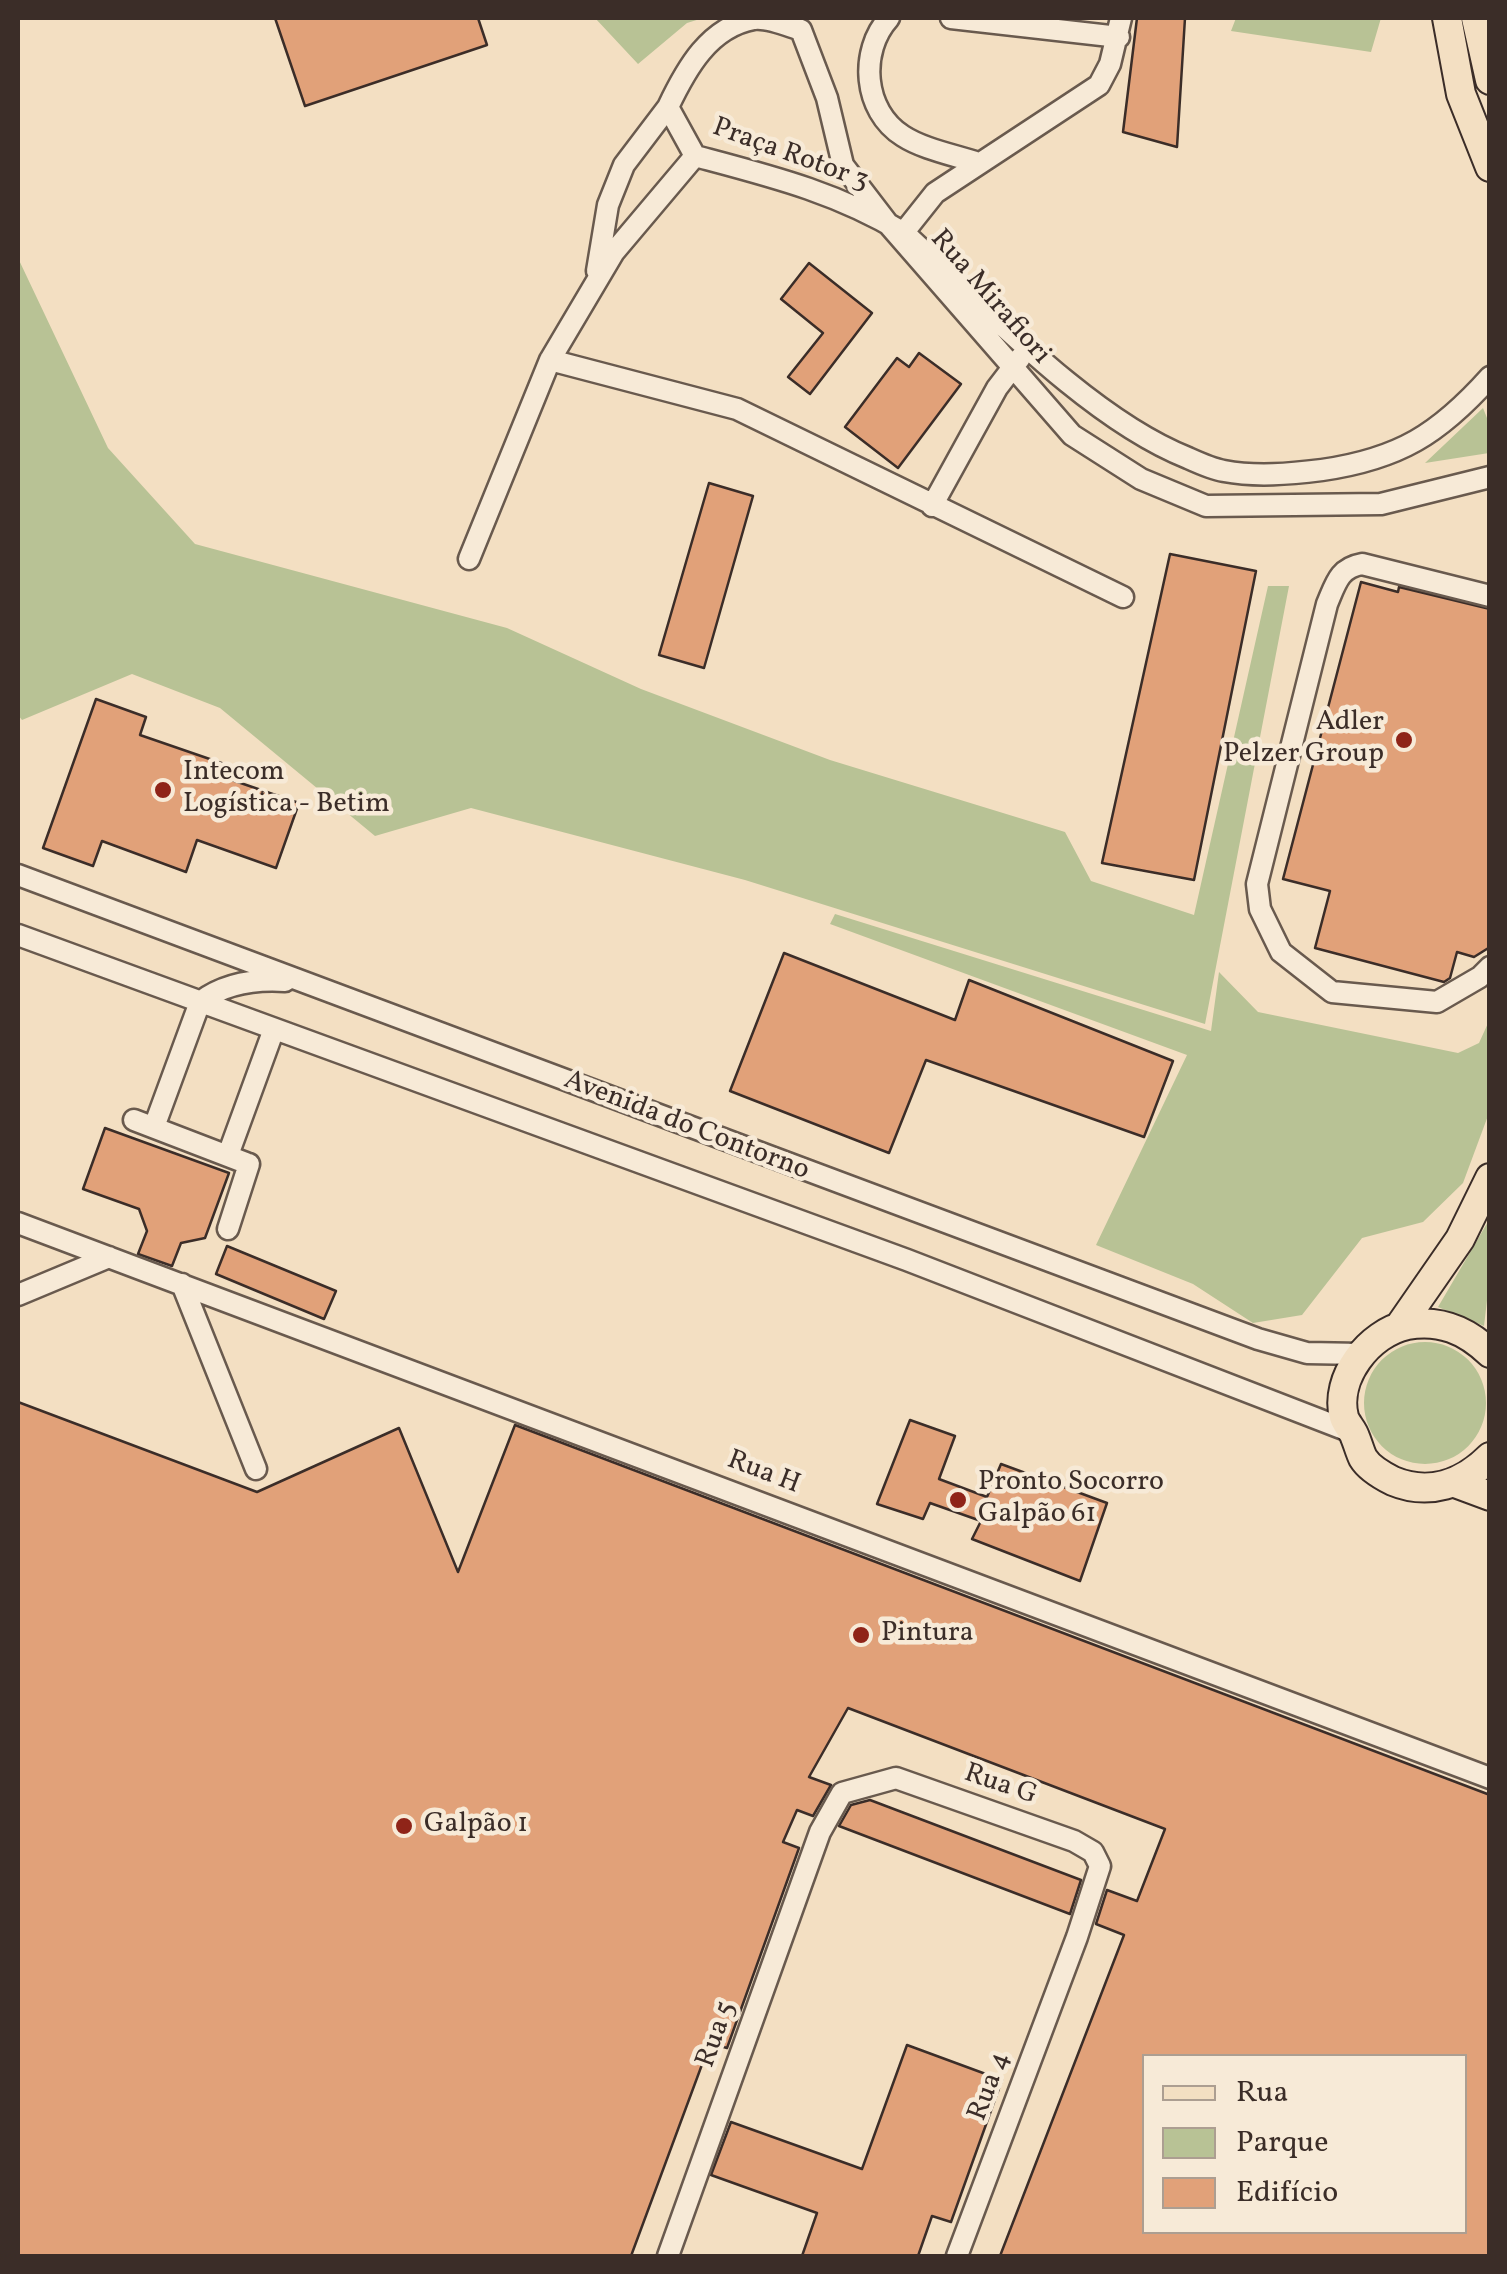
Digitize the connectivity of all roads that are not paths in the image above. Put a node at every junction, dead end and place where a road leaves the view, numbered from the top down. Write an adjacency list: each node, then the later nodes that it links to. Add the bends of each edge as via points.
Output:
1 (888, 18): 10 (street, via 868,56 869,84 886,122 904,137)
2 (950, 18): 6 (street)
3 (1447, 18): 11 (main road, via 1462,94)
4 (1476, 18): 7 (main road)
5 (802, 24): 8 (street, Praça Rotor 3, via 757,18 718,34 685,69); 12 (street, Praça Rotor 3, via 843,165)
6 (1120, 27): 10 (street, via 1098,85)
7 (1490, 80)
8 (668, 107): 9 (street, Praça Rotor 3); 13 (street, via 618,178)
9 (695, 156): 12 (street, Praça Rotor 3, via 811,187); 13 (street, via 614,252)
10 (978, 163): 12 (street, via 935,193)
11 (1490, 167)
12 (898, 232): 14 (street, Rua Mirafiori); 16 (street, Rua Mirafiori)
13 (594, 286): 15 (street)
14 (1029, 347): 16 (street); 17 (street, Rua Mirafiori, via 1160,447 1222,471 1306,472 1413,446)
15 (550, 360): 19 (street, via 737,409); 20 (street)
16 (1012, 366): 18 (street, Rua Mirafiori, via 1072,434 1142,479 1206,506 1381,504); 19 (street)
17 (1490, 377)
18 (1490, 476)
19 (932, 506): 22 (street)
20 (469, 559)
21 (1490, 596): 25 (street, via 1362,564 1340,573 1257,884 1260,909 1281,952 1332,992 1437,1002)
22 (1123, 597)
23 (18, 875): 26 (street, Avenida do Contorno)
24 (18, 935): 27 (street, Avenida do Contorno)
25 (1490, 967)
26 (302, 982): 27 (street, via 236,984); 38 (street, Avenida do Contorno, via 1258,1339 1307,1353)
27 (200, 1002): 28 (street, Avenida do Contorno); 29 (street, via 144,1123)
28 (274, 1029): 29 (street); 39 (street, Avenida do Contorno, via 907,1260)
29 (241, 1160): 32 (street)
30 (1490, 1178): 36 (main road, via 1460,1239)
31 (18, 1223): 33 (street, Rua H)
32 (228, 1230)
33 (109, 1257): 34 (street, Rua H); 35 (street)
34 (182, 1284): 41 (street); 44 (street, Rua H)
35 (18, 1295)
36 (1399, 1327): 37 (main road, via 1447,1325); 38 (main road)
37 (1490, 1353)
38 (1361, 1354): 39 (main road, via 1344,1396 1344,1419)
39 (1354, 1433): 42 (main road, via 1364,1461 1384,1477 1406,1486)
40 (1490, 1458): 42 (main road)
41 (256, 1469)
42 (1455, 1483): 43 (main road)
43 (1490, 1496)
44 (1490, 1778)
45 (820, 1832): 46 (street, Rua G, via 842,1793 896,1778 1074,1841 1093,1852 1100,1866); 47 (street, Rua 5)
46 (1077, 1937): 48 (street, Rua 4)
47 (668, 2256)
48 (957, 2256)

